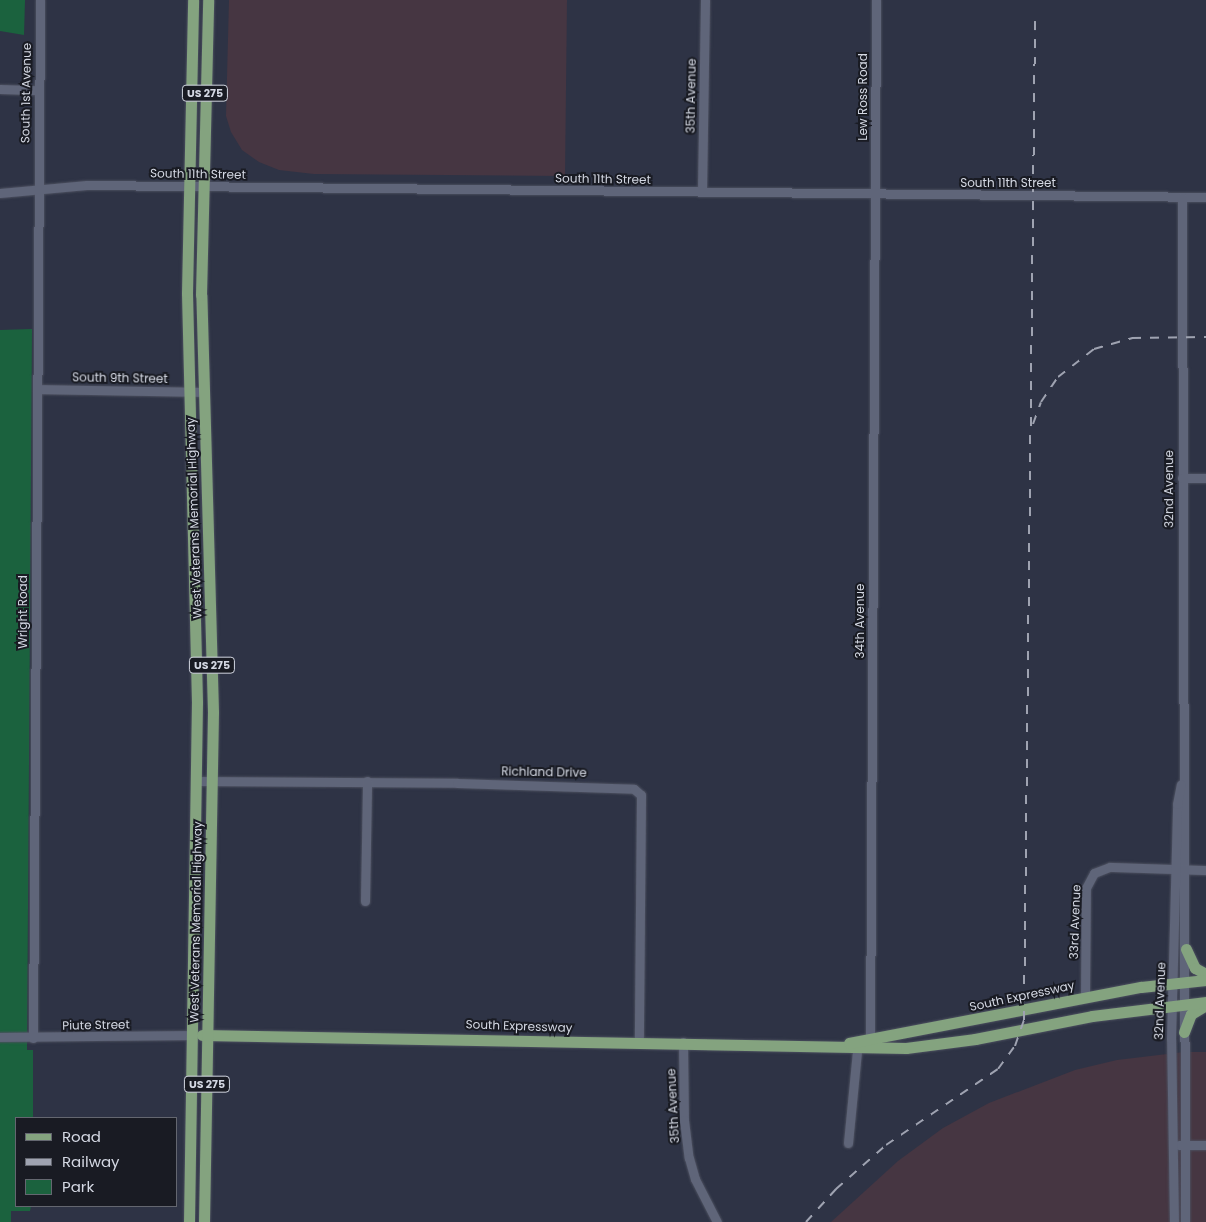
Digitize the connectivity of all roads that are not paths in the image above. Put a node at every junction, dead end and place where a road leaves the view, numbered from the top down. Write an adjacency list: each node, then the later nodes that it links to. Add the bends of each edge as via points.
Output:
1 (40, 0): 7 (street, South 1st Avenue)
2 (193, 0): 8 (main road, West Veterans Memorial Highway / US 275)
3 (208, 0): 9 (main road, West Veterans Memorial Highway / US 275)
4 (705, 0): 11 (street, 35th Avenue)
5 (876, 0): 13 (street, Lew Ross Road)
6 (0, 89): 7 (street)
7 (38, 90): 10 (street, South 1st Avenue)
8 (188, 186): 9 (street, South 11th Street); 10 (street, South 11th Street); 17 (main road, West Veterans Memorial Highway / US 275)
9 (203, 186): 11 (street, South 11th Street); 18 (main road, West Veterans Memorial Highway / US 275)
10 (37, 187): 12 (street, South 11th Street); 16 (street, Wright Road)
11 (702, 192): 13 (street, South 11th Street)
12 (0, 193)
13 (875, 195): 14 (street, South 11th Street); 45 (street, 34th Avenue)
14 (1182, 197): 15 (street, South 11th Street); 19 (street, 32nd Avenue)
15 (1206, 197)
16 (37, 389): 17 (street, South 9th Street); 42 (street, Wright Road)
17 (189, 391): 18 (street, South 9th Street); 22 (main road, West Veterans Memorial Highway / US 275, via 197,623)
18 (202, 392): 21 (main road, West Veterans Memorial Highway / US 275, via 212,623)
19 (1182, 478): 20 (street); 23 (street, 32nd Avenue)
20 (1206, 478)
21 (212, 780): 22 (street, Richland Drive); 24 (street, Richland Drive); 40 (main road, West Veterans Memorial Highway / US 275)
22 (196, 781): 39 (main road, West Veterans Memorial Highway / US 275)
23 (1182, 781): 25 (street, 32nd Avenue, via 1177,798); 26 (street, 32nd Avenue, via 1186,809)
24 (367, 782): 28 (street); 43 (street, Richland Drive, via 603,786 638,791)
25 (1175, 870): 26 (street); 33 (street, 32nd Avenue); 34 (street, 33rd Avenue, via 1110,867 1098,870 1090,878 1086,888)
26 (1186, 870): 27 (street); 29 (street, 32nd Avenue)
27 (1206, 870)
28 (365, 901)
29 (1186, 949): 30 (main road, via 1195,968); 32 (street, 32nd Avenue)
30 (1206, 974)
31 (1206, 980): 32 (main road, South Expressway)
32 (1186, 982): 33 (main road, South Expressway); 35 (street, 32nd Avenue)
33 (1174, 983): 34 (main road, South Expressway); 37 (street, 32nd Avenue)
34 (1085, 997): 45 (main road, South Expressway)
35 (1185, 1003): 36 (main road, South Expressway); 37 (main road, South Expressway); 38 (street, 32nd Avenue)
36 (1206, 1003): 38 (main road, via 1191,1014)
37 (1172, 1005): 45 (main road, South Expressway, via 906,1048); 48 (street, 32nd Avenue)
38 (1184, 1032): 49 (street, 32nd Avenue)
39 (193, 1035): 40 (main road, South Expressway); 42 (street, Piute Street); 51 (main road, US 275)
40 (208, 1035): 43 (main road, South Expressway); 52 (main road, US 275)
41 (0, 1037): 42 (street, Piute Street)
42 (33, 1038)
43 (639, 1042): 44 (main road, South Expressway)
44 (683, 1042): 46 (main road, South Expressway); 53 (street, 35th Avenue, via 684,1120 689,1158 702,1194)
45 (870, 1043): 46 (main road, South Expressway)
46 (858, 1044): 47 (street)
47 (848, 1143)
48 (1174, 1145): 49 (street); 54 (street, 32nd Avenue)
49 (1185, 1145): 50 (street); 55 (street, 32nd Avenue)
50 (1206, 1145)
51 (189, 1222)
52 (204, 1222)
53 (717, 1222)
54 (1174, 1222)
55 (1185, 1222)

